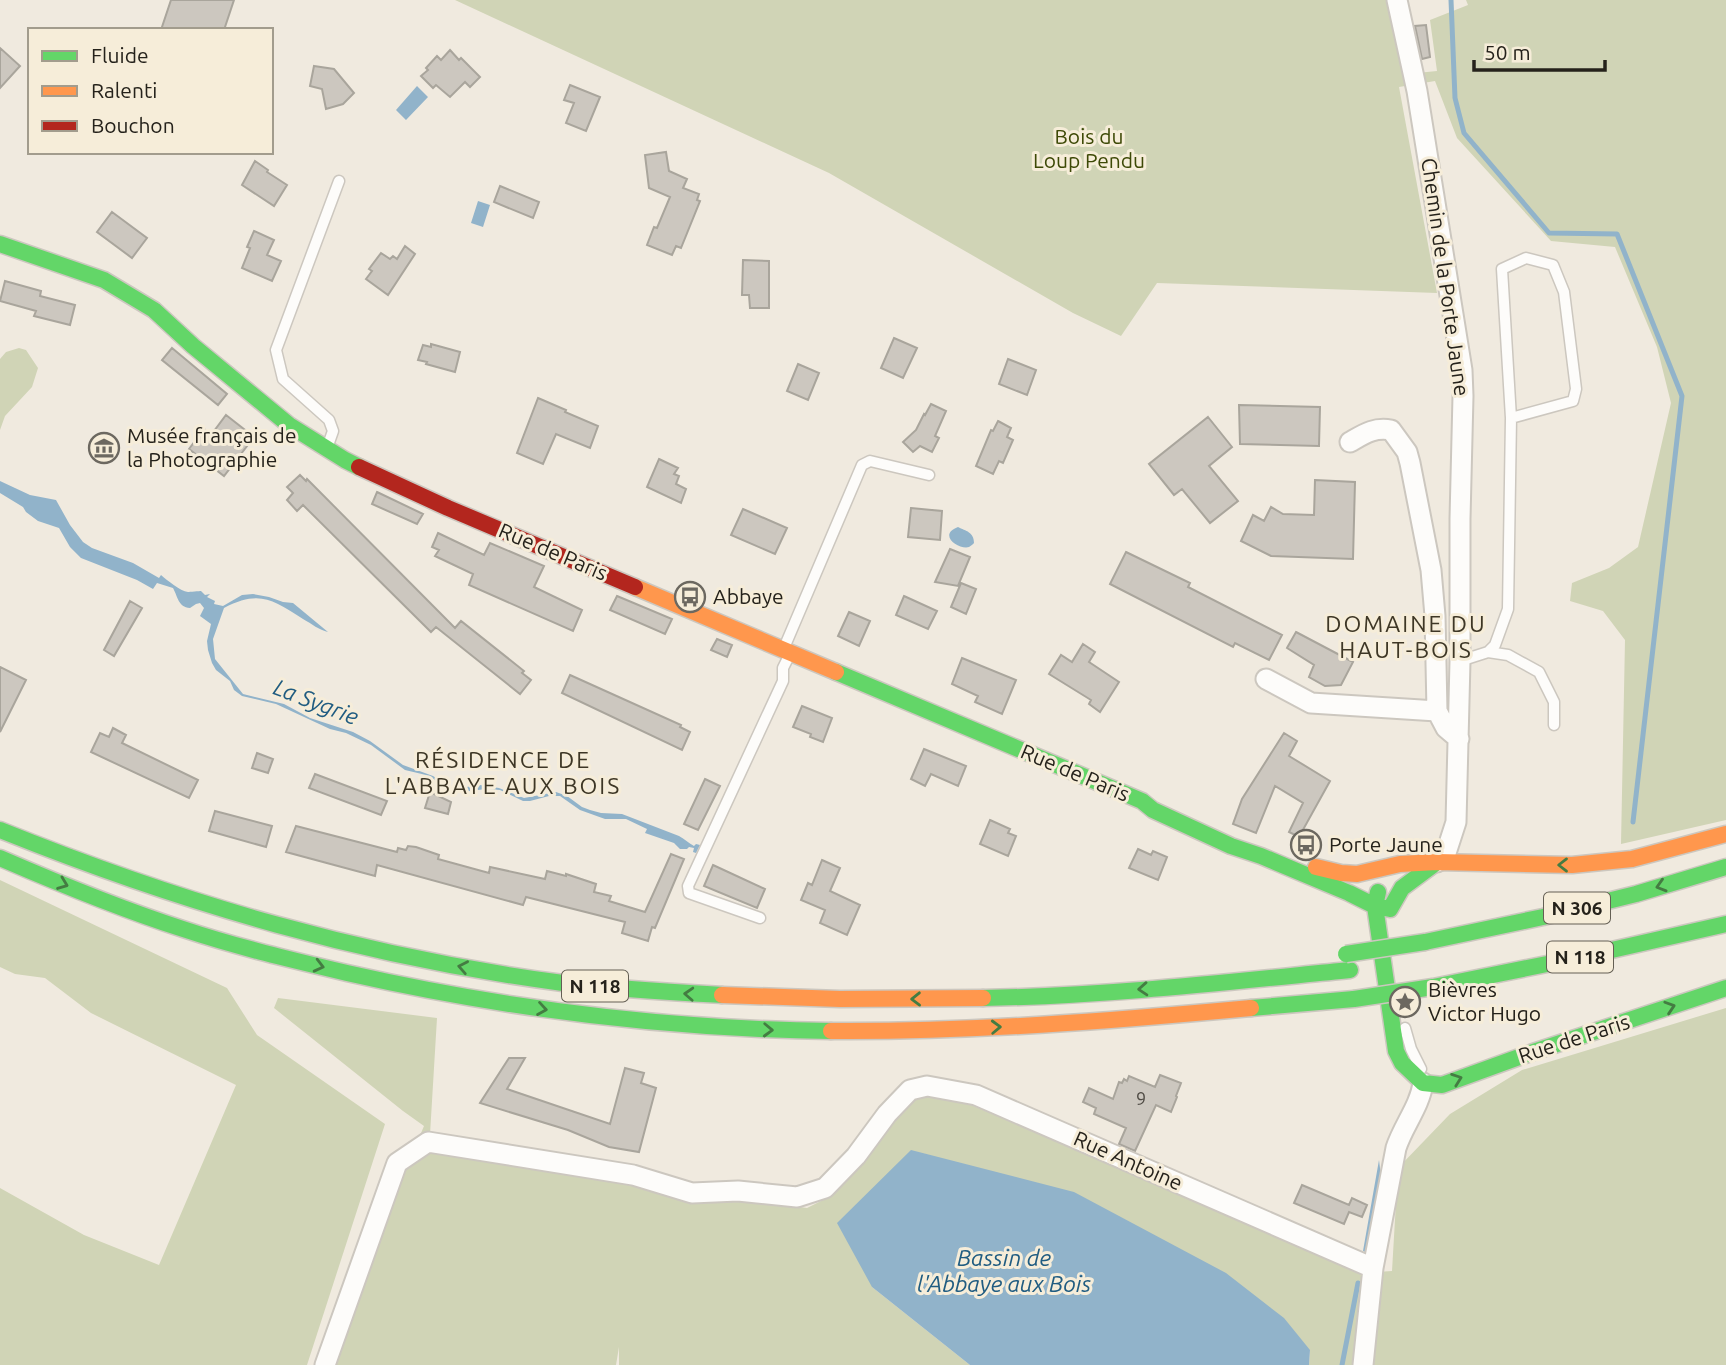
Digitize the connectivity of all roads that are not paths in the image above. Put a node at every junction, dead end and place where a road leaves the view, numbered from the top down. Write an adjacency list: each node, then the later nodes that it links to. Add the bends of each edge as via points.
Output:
1 (1397, 0): 10 (street, Chemin de la Porte Jaune, via 1417,92 1462,370)
2 (339, 181): 6 (lane, via 276,350 283,379 329,420 333,430)
3 (0, 244): 6 (main road, Rue de Paris, via 104,280 154,310 289,425)
4 (1511, 418): 4 (lane, via 1502,269 1526,258 1553,265 1564,292 1576,389 1573,401); 9 (lane, via 1508,609)
5 (1350, 442): 12 (street, via 1381,428 1391,430 1407,452 1431,570)
6 (327, 448): 8 (main road, Rue de Paris, via 448,508)
7 (929, 475): 8 (lane, via 870,461 862,465)
8 (787, 650): 17 (main road, Rue de Paris, via 1142,801 1153,810 1193,820 1231,846); 24 (lane, via 783,681 688,886 689,893)
9 (1488, 652): 10 (lane); 13 (lane, via 1508,655 1539,672 1554,702)
10 (1460, 661): 14 (street, Chemin de la Porte Jaune)
11 (1266, 679): 12 (street, via 1311,703)
12 (1437, 711): 14 (street, via 1446,729)
13 (1554, 725)
14 (1459, 739): 19 (street, Chemin de la Porte Jaune, via 1456,822 1445,856)
15 (0, 830): 28 (main road, N 118, one-way to 15, via 1211,983 1056,996 874,1000 678,993 554,982 388,953 256,921 64,857)
16 (1726, 834): 19 (main road, Rue de Paris, one-way to 19, via 1632,859 1572,865)
17 (1263, 851): 21 (main road, Rue de Paris, via 1341,873); 23 (main road, Rue de Paris)
18 (0, 858): 25 (main road, N 118, one-way to 25, bridge, via 156,920 378,981 571,1014 768,1030 1030,1026 1354,999 1433,987)
19 (1437, 862): 21 (main road, Rue de Paris); 22 (main road, Chemin de la Porte Jaune)
20 (1726, 867): 28 (main road, N 306, one-way to 28, bridge, via 1636,894)
21 (1388, 868): 22 (main road); 23 (main road, via 1378,888)
22 (1402, 888): 23 (main road, Chemin de la Porte Jaune)
23 (1385, 912): 33 (main road, via 1397,1060)
24 (760, 918)
25 (1726, 924)
26 (1391, 933): 27 (lane)
27 (1398, 960): 28 (main road, N 118)
28 (1348, 962)
29 (1399, 985): 31 (lane)
30 (1726, 988): 33 (main road, Rue de Paris, one-way to 30, via 1442,1085)
31 (1400, 998)
32 (1402, 1011): 33 (lane)
33 (1423, 1083): 34 (street, via 1396,1148)
34 (1373, 1268): 35 (street, Rue Antoine, via 976,1095 928,1086 910,1090 825,1188 797,1197 738,1191 692,1193 621,1173 428,1142 397,1163); 36 (street)
35 (325, 1365)
36 (1363, 1365)

